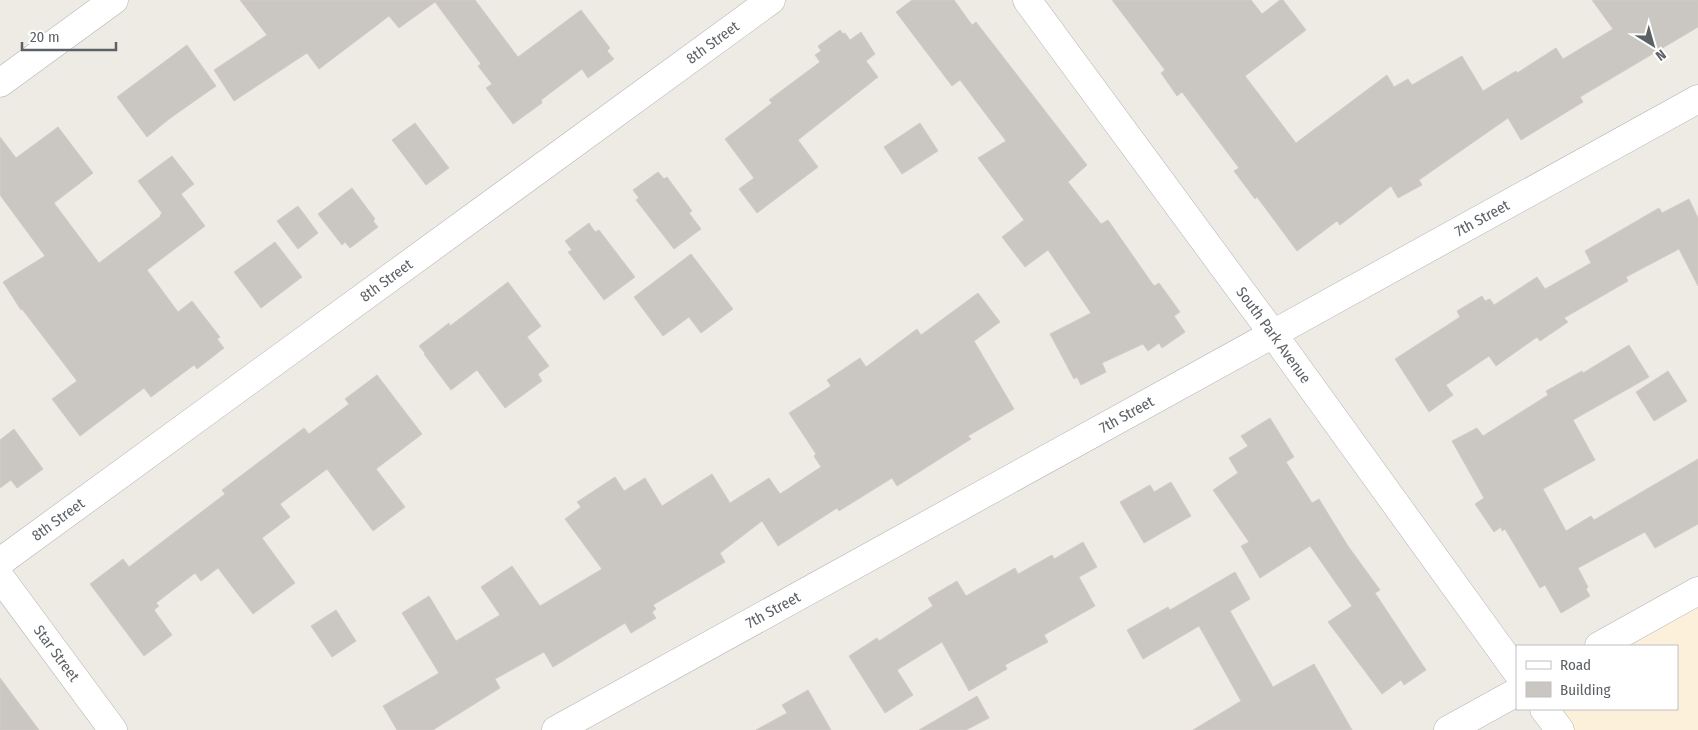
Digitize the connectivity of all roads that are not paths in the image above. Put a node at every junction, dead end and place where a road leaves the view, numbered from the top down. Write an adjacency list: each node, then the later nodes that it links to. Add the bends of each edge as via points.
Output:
1 (114, 0): 4 (street)
2 (771, 0): 7 (street, 8th Street)
3 (1027, 0): 6 (street, South Park Avenue)
4 (0, 83)
5 (1698, 100): 6 (street, 7th Street)
6 (1273, 334): 11 (street, South Park Avenue); 15 (street, 7th Street)
7 (0, 562)
8 (0, 577): 14 (street, Star Street)
9 (1698, 591): 10 (street)
10 (1601, 645)
11 (1516, 671)
12 (1516, 693): 16 (street)
13 (1545, 710): 17 (street)
14 (113, 730)
15 (556, 730)
16 (1448, 730)
17 (1560, 730)

